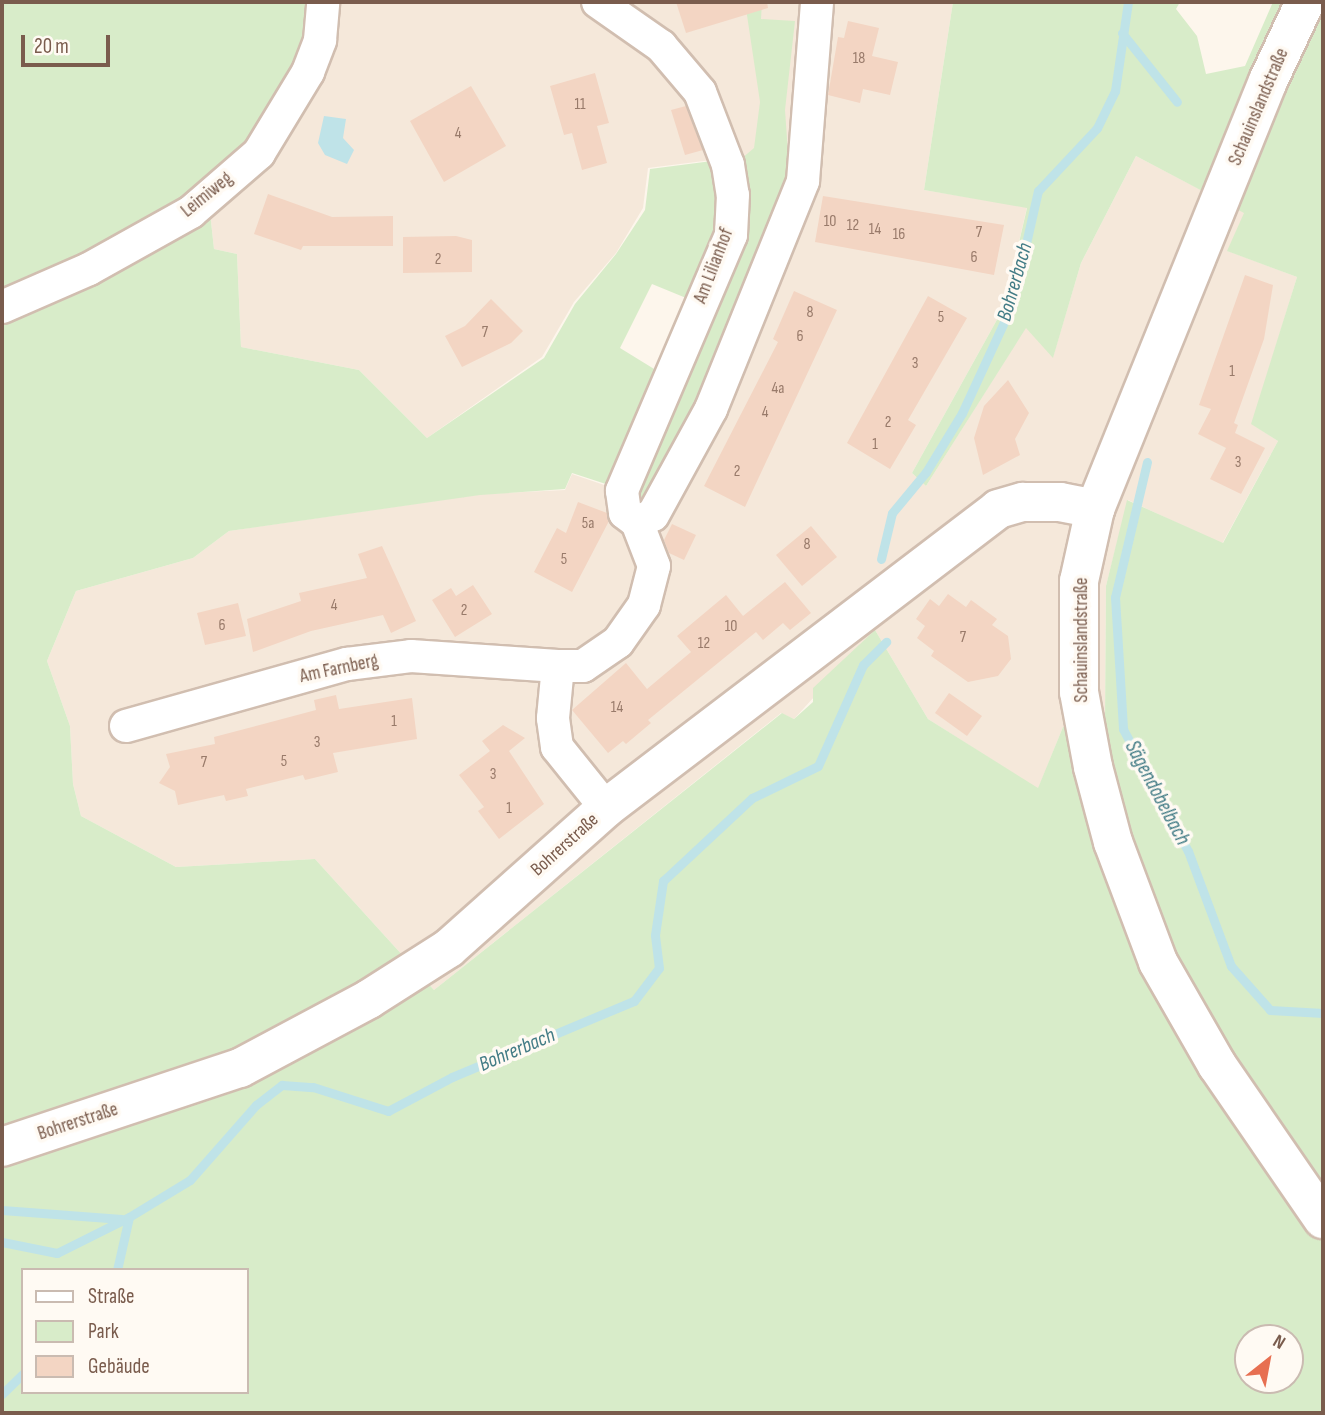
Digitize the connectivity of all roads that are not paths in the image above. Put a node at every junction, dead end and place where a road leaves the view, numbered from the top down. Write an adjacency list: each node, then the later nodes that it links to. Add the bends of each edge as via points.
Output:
1 (323, 2): 5 (street, Leimiweg, via 320,40 308,72 259,153 191,212 89,269)
2 (598, 2): 7 (street, Am Lilianhof, via 661,46 700,92 728,166 733,195 731,235 622,491 625,513)
3 (817, 2): 7 (street, via 803,181 711,409 653,515)
4 (1305, 2): 6 (main road, Schauinslandstraße, via 1268,81)
5 (2, 307)
6 (1095, 509): 10 (main road, Bohrerstraße, via 1059,502 1023,502 998,509); 12 (main road, Schauinslandstraße, via 1079,581 1079,692 1093,767 1130,894 1158,962 1217,1065)
7 (637, 522): 8 (street, Am Lilianhof, via 654,566 644,605 618,642 583,666)
8 (558, 666): 9 (street, Am Farnberg, via 411,656 347,664); 10 (street, via 553,718 557,747)
9 (126, 726)
10 (606, 808): 11 (main road, Bohrerstraße, via 449,948 369,999 240,1068)
11 (2, 1146)
12 (1323, 1219)

